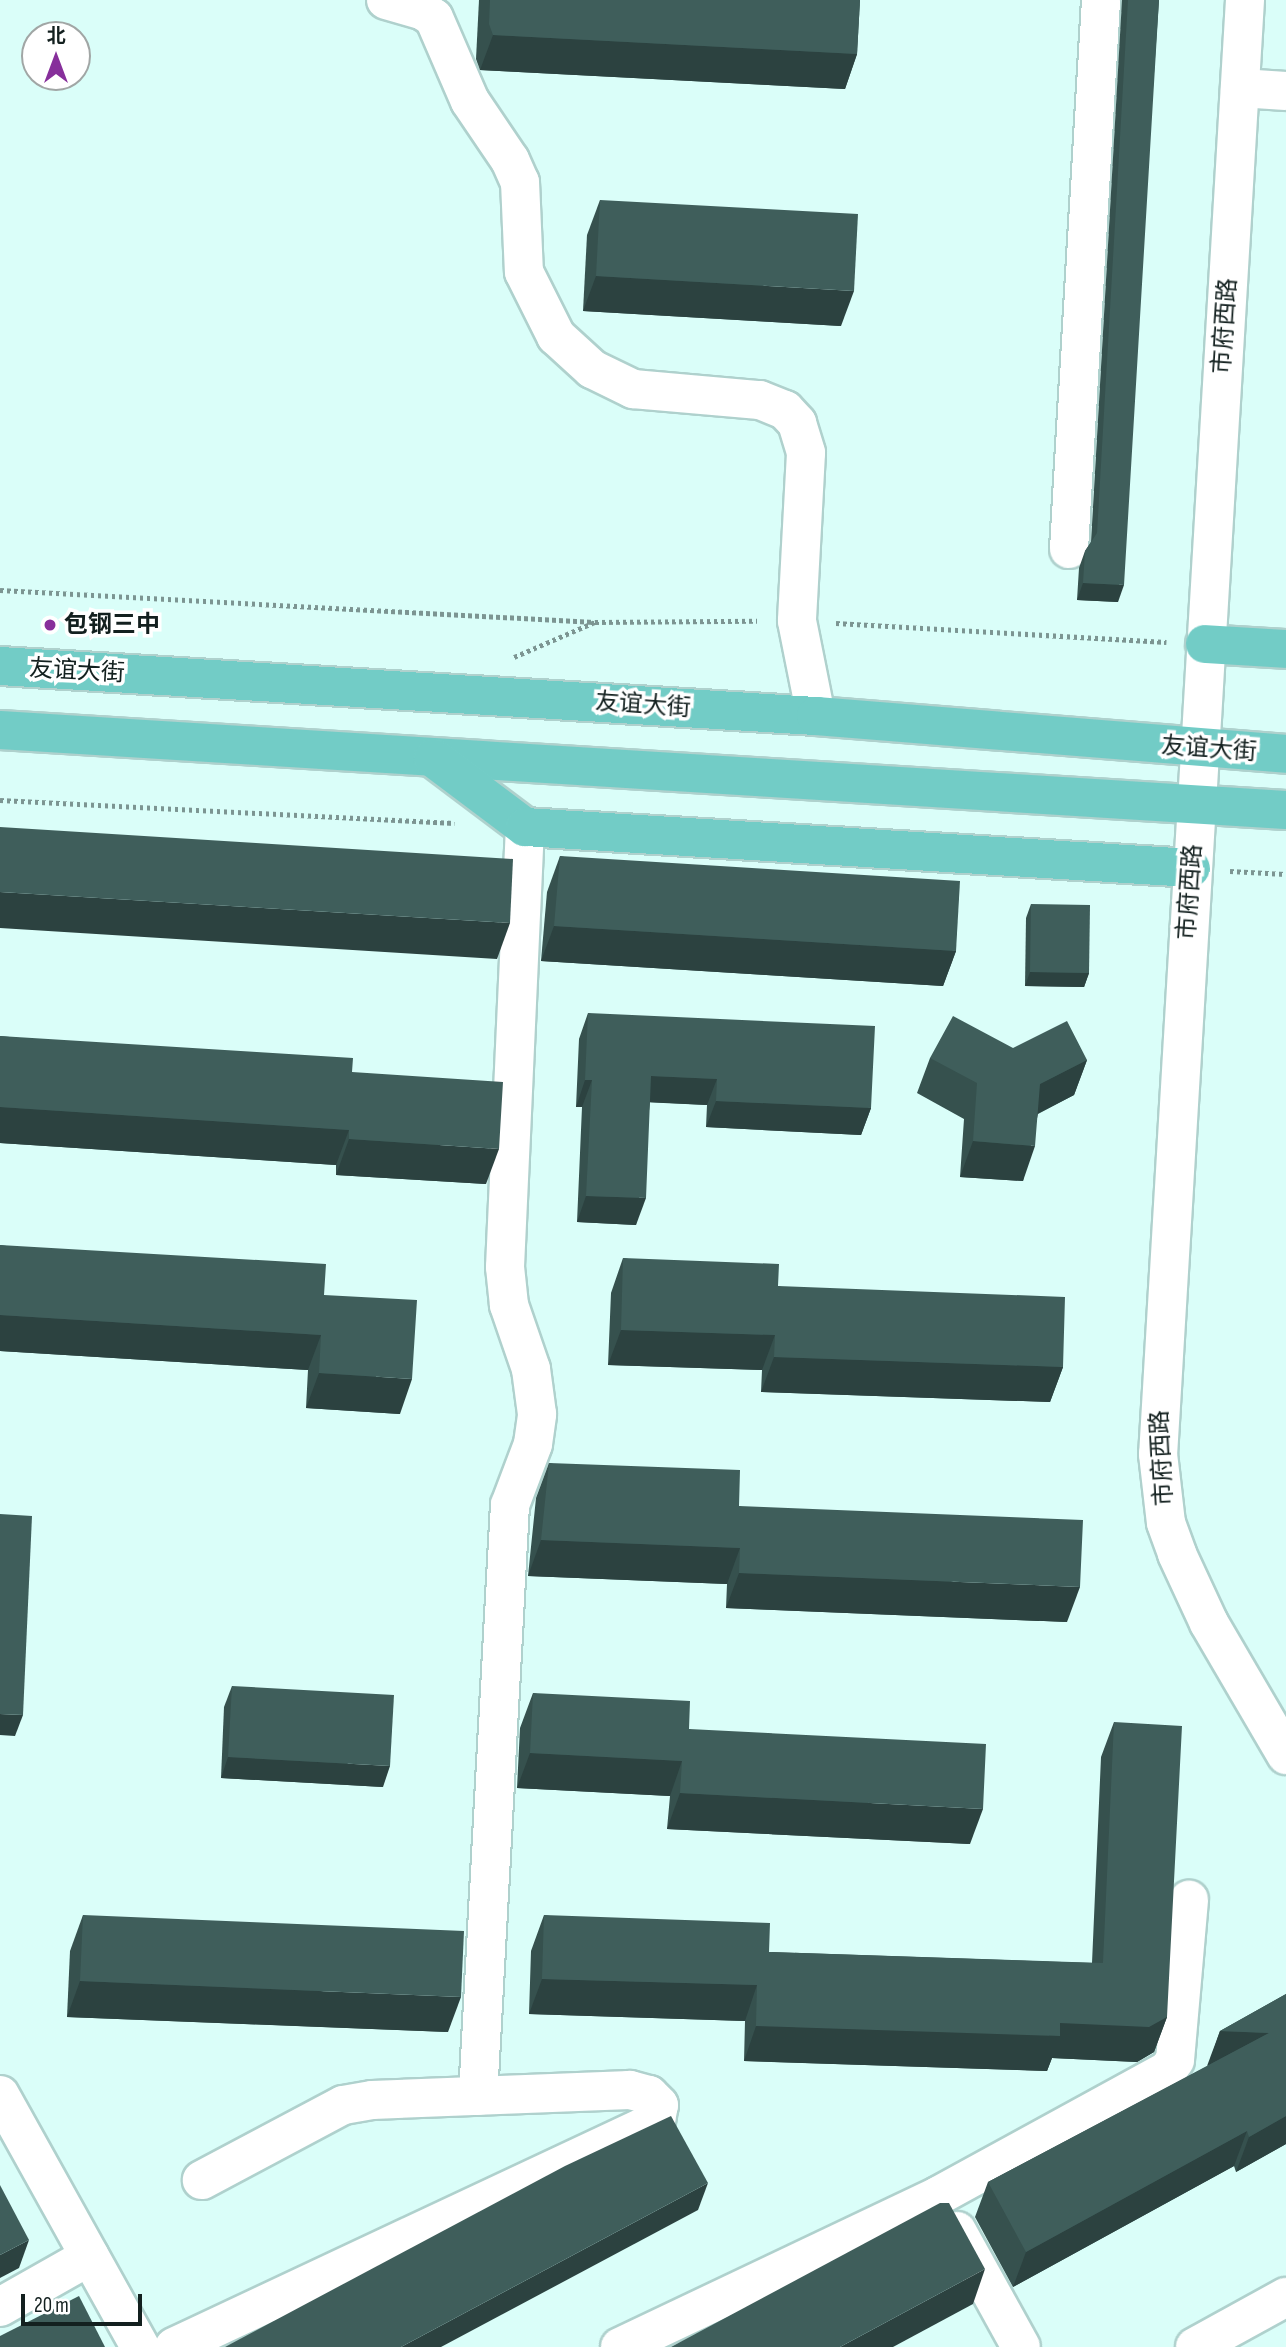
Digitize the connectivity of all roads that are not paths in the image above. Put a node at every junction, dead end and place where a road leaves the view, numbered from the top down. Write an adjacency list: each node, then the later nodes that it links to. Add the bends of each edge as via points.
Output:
1 (386, 0): 4 (street, via 422,10)
2 (1101, 0): 7 (street)
3 (1245, 0): 5 (street, 市府西路)
4 (440, 9): 11 (street, via 470,101 520,181 524,272 556,336 592,369 633,389 760,400 785,410 797,423 806,453 797,621)
5 (1240, 88): 6 (street); 8 (street, 市府西路)
6 (1286, 90)
7 (1069, 549)
8 (1205, 644): 9 (main road); 13 (street, 市府西路)
9 (1286, 649)
10 (0, 666): 11 (main road, 友谊大街)
11 (816, 716): 13 (main road, 友谊大街)
12 (0, 730): 15 (main road)
13 (1199, 749): 14 (main road, 友谊大街); 16 (street, 市府西路)
14 (1286, 754)
15 (433, 758): 16 (main road); 18 (main road)
16 (1195, 805): 17 (main road); 19 (street, 市府西路)
17 (1286, 810)
18 (525, 827): 19 (main road); 23 (street, via 505,1267 509,1305 531,1369 537,1414 533,1444 510,1505)
19 (1191, 868): 20 (street, 市府西路, via 1158,1394 1161,1492 1166,1523 1189,1583)
20 (1286, 1755)
21 (1189, 1900): 25 (street, via 1175,2060 1168,2070)
22 (0, 2095): 26 (street)
23 (478, 2096): 24 (street, via 343,2105); 30 (street, via 630,2091 649,2095 659,2112 645,2126)
24 (202, 2180)
25 (938, 2196): 31 (street); 32 (street)
26 (90, 2256): 28 (street); 29 (street)
27 (1286, 2297): 33 (street)
28 (0, 2307)
29 (141, 2347)
30 (174, 2347)
31 (620, 2347)
32 (1021, 2347)
33 (1195, 2347)

